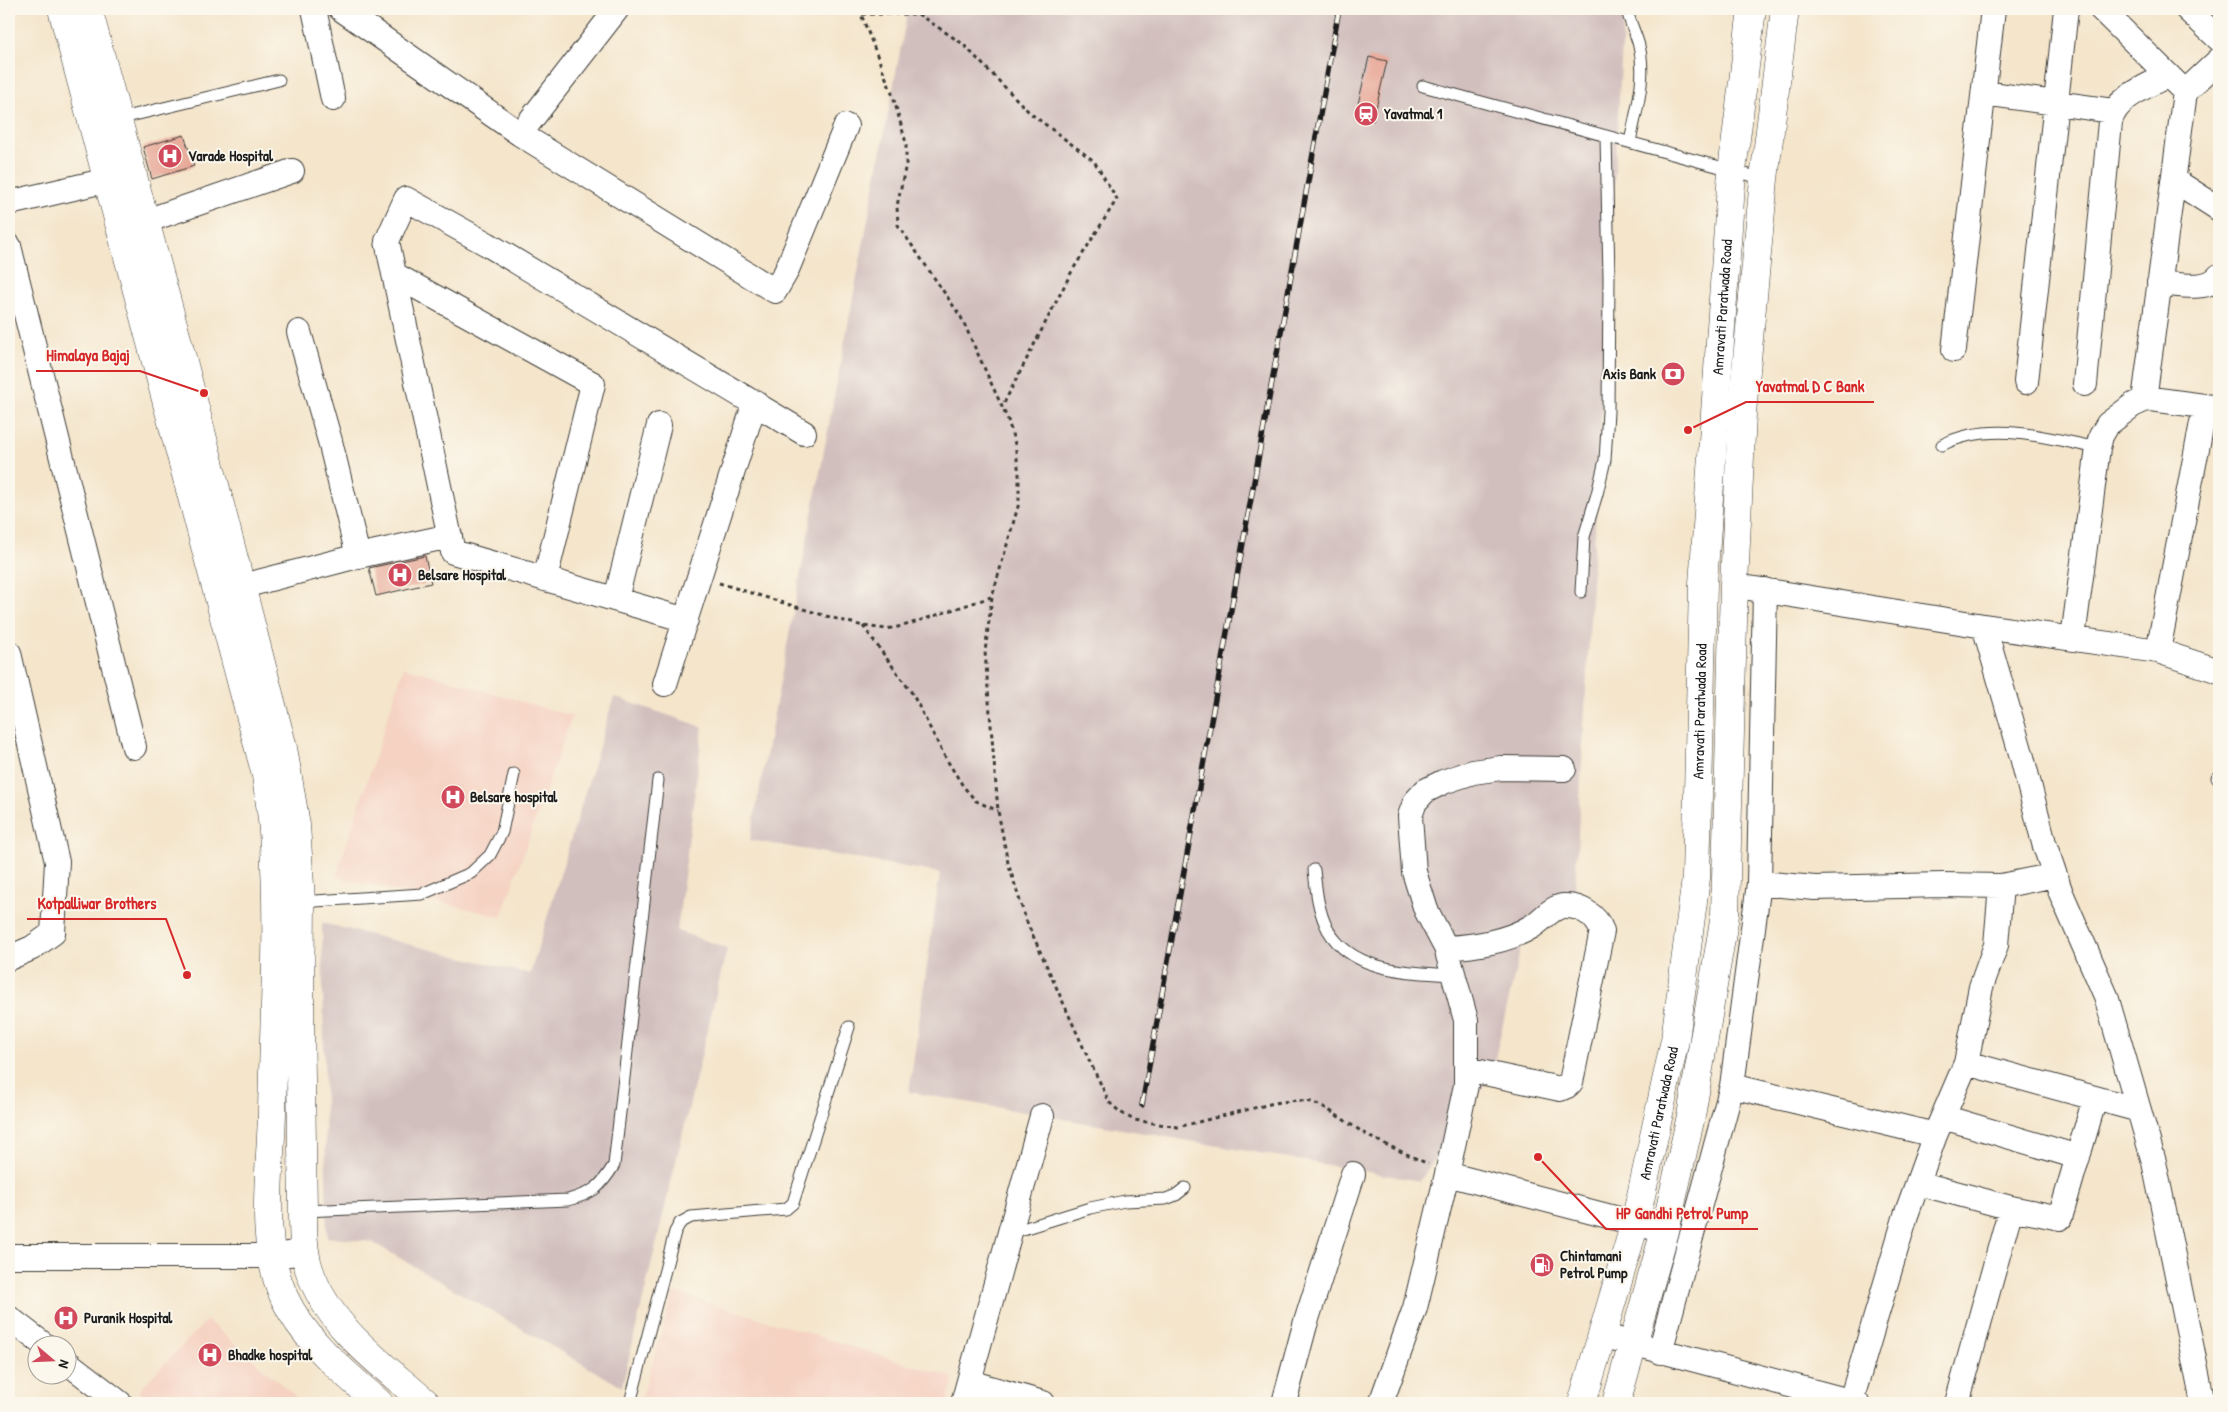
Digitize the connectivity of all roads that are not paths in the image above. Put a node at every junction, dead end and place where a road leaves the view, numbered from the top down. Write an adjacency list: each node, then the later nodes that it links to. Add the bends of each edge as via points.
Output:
1 (62, 9): 30 (main road)
2 (88, 9): 23 (main road)
3 (314, 9): 20 (street)
4 (341, 9): 25 (street)
5 (617, 9): 25 (street)
6 (1627, 9): 27 (lane, via 1643,69)
7 (1752, 9): 29 (main road, Amravati Paratwada Road)
8 (1785, 9): 31 (main road, Amravati Paratwada Road)
9 (1993, 9): 19 (street)
10 (2066, 9): 21 (street)
11 (2101, 9): 15 (street)
12 (2187, 9): 13 (street)
13 (2219, 40)
14 (2219, 60): 18 (street)
15 (2168, 75): 18 (street); 22 (street, via 2119,103)
16 (279, 80): 23 (lane)
17 (1423, 86): 26 (lane)
18 (2185, 92): 32 (street)
19 (1984, 93): 21 (street); 41 (street)
20 (334, 99)
21 (2056, 102): 22 (street); 42 (street)
22 (2113, 111): 43 (street)
23 (118, 119): 30 (main road)
24 (846, 126): 25 (street, via 776,291)
25 (520, 134)
26 (1606, 136): 27 (lane); 57 (lane, via 1610,278 1608,412 1604,460 1584,537)
27 (1630, 142): 29 (lane)
28 (292, 171): 35 (street)
29 (1732, 171): 31 (lane); 93 (main road, Amravati Paratwada Road, via 1703,584 1696,878 1675,1040)
30 (119, 177): 33 (street); 35 (main road); 55 (main road)
31 (1764, 179): 54 (main road, Amravati Paratwada Road, via 1742,414)
32 (2174, 180): 34 (street); 39 (street)
33 (9, 203)
34 (2219, 209)
35 (146, 221): 55 (main road)
36 (9, 246): 66 (street)
37 (395, 275): 45 (street, via 388,241 406,199); 51 (street); 53 (street, via 593,384)
38 (2219, 276): 39 (street, via 2212,284 2201,286)
39 (2159, 283): 44 (street)
40 (299, 332): 52 (street)
41 (1954, 350)
42 (2026, 382)
43 (2085, 384)
44 (2144, 400): 46 (street); 50 (street, via 2133,404 2108,424)
45 (755, 402): 48 (street); 59 (street)
46 (2212, 408): 62 (street)
47 (659, 425): 58 (street)
48 (804, 433)
49 (1942, 445): 50 (lane, via 1955,438 1982,432 2025,433)
50 (2098, 448): 61 (street)
51 (450, 536): 52 (street); 53 (street, via 453,552)
52 (358, 556): 55 (street)
53 (544, 578): 58 (street)
54 (1734, 586): 56 (street); 94 (main road, Amravati Paratwada Road, via 1725,915 1692,1116)
55 (229, 590): 74 (main road, via 283,748 296,825)
56 (1765, 590): 60 (street); 72 (street)
57 (1581, 592)
58 (616, 599): 59 (street)
59 (686, 620): 65 (street)
60 (1984, 626): 61 (street); 71 (street)
61 (2073, 638): 62 (street)
62 (2158, 651): 64 (street)
63 (9, 653): 76 (street, via 57,862 52,932 32,948)
64 (2219, 671)
65 (665, 684)
66 (134, 747)
67 (1564, 769): 75 (street, via 1501,768 1473,772 1425,791 1415,802 1410,816 1414,872 1426,910)
68 (514, 774): 74 (lane, via 502,832 490,855 471,873 422,894)
69 (658, 780): 92 (lane, via 614,1165 604,1182 590,1194 568,1200)
70 (1314, 870): 77 (lane, via 1318,904 1328,930 1347,952 1397,972)
71 (2055, 875): 73 (street); 83 (street, via 2106,996)
72 (1759, 883): 73 (street, via 1815,888); 81 (street)
73 (2001, 886): 79 (street, via 1996,945 1981,986)
74 (288, 902): 92 (main road, via 300,1015); 98 (main road, via 267,1217)
75 (1446, 948): 77 (street); 80 (street, via 1505,938 1530,927 1561,906 1574,906 1590,914 1602,931 1571,1082 1560,1089)
76 (9, 958)
77 (1454, 975): 80 (street, via 1466,1020)
78 (849, 1027): 110 (lane, via 793,1204 786,1209 691,1217 680,1223)
79 (1966, 1063): 82 (street); 85 (street)
80 (1466, 1069): 88 (street, via 1466,1085)
81 (1732, 1086): 85 (street); 103 (street)
82 (2095, 1098): 83 (street); 86 (street)
83 (2139, 1110): 117 (street, via 2154,1162)
84 (1042, 1116): 95 (street)
85 (1939, 1126): 86 (street); 89 (street)
86 (2078, 1157): 91 (street, via 2060,1218)
87 (1353, 1174): 112 (street)
88 (1448, 1174): 93 (street); 113 (street, via 1415,1308)
89 (1918, 1183): 91 (street); 107 (street, via 1906,1215)
90 (1185, 1188): 95 (lane, via 1166,1199 1124,1201 1090,1208)
91 (2011, 1208): 116 (street)
92 (303, 1211): 96 (main road)
93 (1635, 1223): 94 (street); 101 (main road, Amravati Paratwada Road)
94 (1665, 1231): 102 (main road, Amravati Paratwada Road)
95 (1010, 1233): 105 (street)
96 (306, 1252): 98 (street); 109 (main road, via 308,1267 330,1313 355,1340)
97 (9, 1256): 98 (street)
98 (271, 1256): 108 (main road, via 284,1297 301,1325 327,1356)
99 (9, 1318): 100 (street)
100 (30, 1334)
101 (1601, 1336): 102 (street); 114 (main road, Amravati Paratwada Road)
102 (1633, 1345): 103 (street); 115 (main road, Amravati Paratwada Road)
103 (1660, 1352): 107 (street)
104 (78, 1372): 106 (street)
105 (966, 1393): 111 (street)
106 (112, 1401)
107 (1854, 1402)
108 (379, 1403)
109 (426, 1403)
110 (630, 1403)
111 (1044, 1403)
112 (1284, 1403)
113 (1381, 1403)
114 (1582, 1403)
115 (1616, 1403)
116 (1957, 1403)
117 (2203, 1403)

